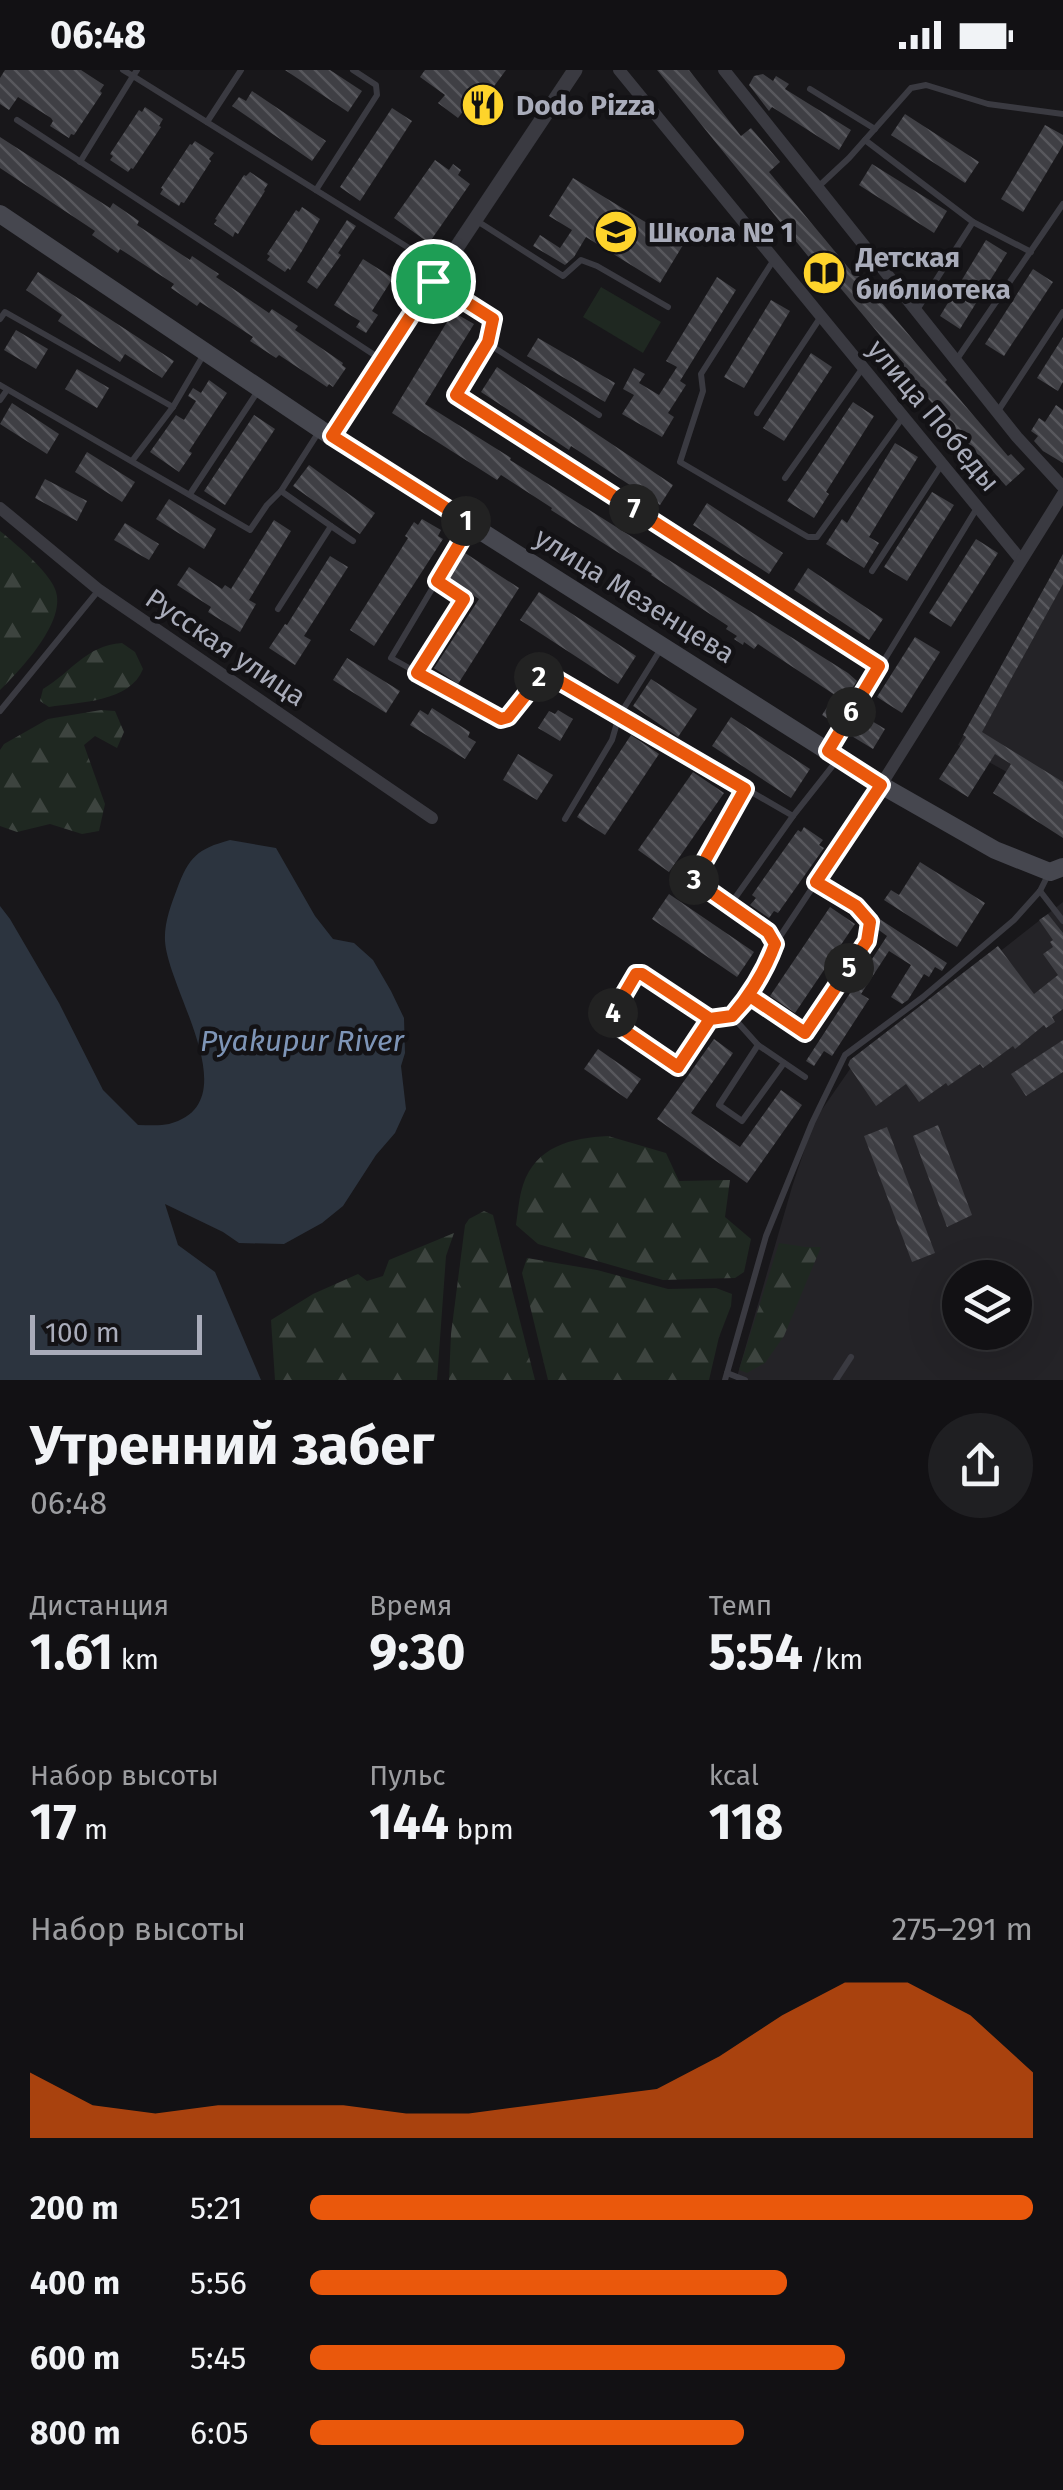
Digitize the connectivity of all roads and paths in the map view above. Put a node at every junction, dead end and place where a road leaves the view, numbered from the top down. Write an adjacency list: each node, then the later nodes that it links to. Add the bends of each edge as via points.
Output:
1 (124, 70): 7 (lane)
2 (241, 70): 11 (lane)
3 (353, 70): 16 (lane, via 376,84 377,95)
4 (575, 70): 19 (street)
5 (619, 70): 22 (street, улица Победы)
6 (724, 70): 15 (street, улица Победы)
7 (135, 73): 11 (lane); 14 (lane)
8 (810, 90): 12 (lane)
9 (1063, 114): 12 (lane, via 988,104 926,85 911,88)
10 (17, 120): 14 (lane)
11 (207, 122): 16 (lane)
12 (875, 129): 13 (lane)
13 (865, 140): 15 (lane); 20 (lane)
14 (80, 162): 31 (lane)
15 (818, 188): 25 (street, улица Победы)
16 (316, 190): 23 (lane)
17 (1063, 204): 21 (lane)
18 (0, 214): 30 (main road, улица Мезенцева)
19 (474, 219): 23 (street); 24 (lane, via 563,276 581,260)
20 (973, 222): 21 (lane); 25 (lane)
21 (1031, 252): 32 (lane)
22 (774, 260): 27 (street, улица Победы); 41 (lane, via 701,374 704,391 680,462 808,537 817,536)
23 (437, 275): 29 (lane, via 493,319); 31 (street)
24 (668, 307)
25 (916, 311): 32 (street, улица Победы)
26 (1063, 312): 39 (lane)
27 (820, 317): 33 (street, улица Победы); 38 (lane)
28 (0, 319): 37 (lane, via 5,312)
29 (488, 342): 40 (lane); 60 (lane, via 456,395)
30 (205, 352): 35 (main road, улица Мезенцева); 37 (lane)
31 (382, 360): 42 (street)
32 (956, 360): 39 (street, улица Победы)
33 (862, 368): 41 (street, улица Победы); 45 (lane)
34 (4, 388): 36 (lane); 43 (lane)
35 (260, 388): 42 (main road, улица Мезенцева); 48 (lane)
36 (0, 400)
37 (173, 407): 43 (lane)
38 (757, 412)
39 (997, 412): 46 (street, улица Победы)
40 (599, 415)
41 (903, 418): 44 (street, улица Победы)
42 (326, 432): 47 (lane); 51 (main road, улица Мезенцева)
43 (132, 461): 48 (lane)
44 (942, 464): 49 (street, улица Победы); 55 (lane)
45 (785, 478)
46 (1063, 490): 54 (street, улица Победы)
47 (281, 491): 48 (lane, via 250,530); 52 (lane)
48 (190, 494)
49 (978, 507): 54 (street, улица Победы); 60 (lane)
50 (0, 508): 57 (street, Русская улица)
51 (471, 524): 56 (lane); 59 (main road, улица Мезенцева)
52 (332, 526): 53 (lane); 58 (lane)
53 (353, 541)
54 (1021, 560): 65 (street, улица Победы)
55 (872, 571)
56 (437, 581): 61 (lane, via 391,658); 61 (lane, via 464,599)
57 (98, 590): 62 (lane); 68 (street, Русская улица)
58 (278, 609)
59 (663, 646): 63 (lane); 64 (main road, улица Мезенцева)
60 (879, 666): 64 (lane)
61 (417, 673): 63 (lane, via 501,719 544,672)
62 (0, 712)
63 (619, 716): 66 (lane); 69 (lane)
64 (834, 754): 65 (main road, улица Мезенцева); 67 (lane)
65 (881, 785): 70 (main road, улица Мезенцева, via 995,850); 71 (lane)
66 (745, 789): 67 (lane); 73 (lane, via 694,880)
67 (793, 816): 73 (lane)
68 (432, 818)
69 (565, 819)
70 (1056, 870): 72 (lane)
71 (816, 882): 75 (lane); 76 (lane, via 870,922 867,941 805,1033)
72 (1040, 890): 74 (lane); 83 (lane, via 1014,920 845,1055 766,1236)
73 (730, 905): 75 (lane)
74 (1063, 921)
75 (775, 944): 76 (lane)
76 (750, 996): 77 (lane)
77 (732, 1016): 78 (lane); 79 (lane)
78 (710, 1019): 78 (lane, via 636,974 609,1020 678,1067)
79 (758, 1045): 80 (lane); 80 (lane, via 719,1105 742,1121)
80 (784, 1062): 81 (lane)
81 (805, 1077)
82 (851, 1357): 85 (lane)
83 (726, 1377): 84 (lane)
84 (746, 1380)
85 (836, 1380)

